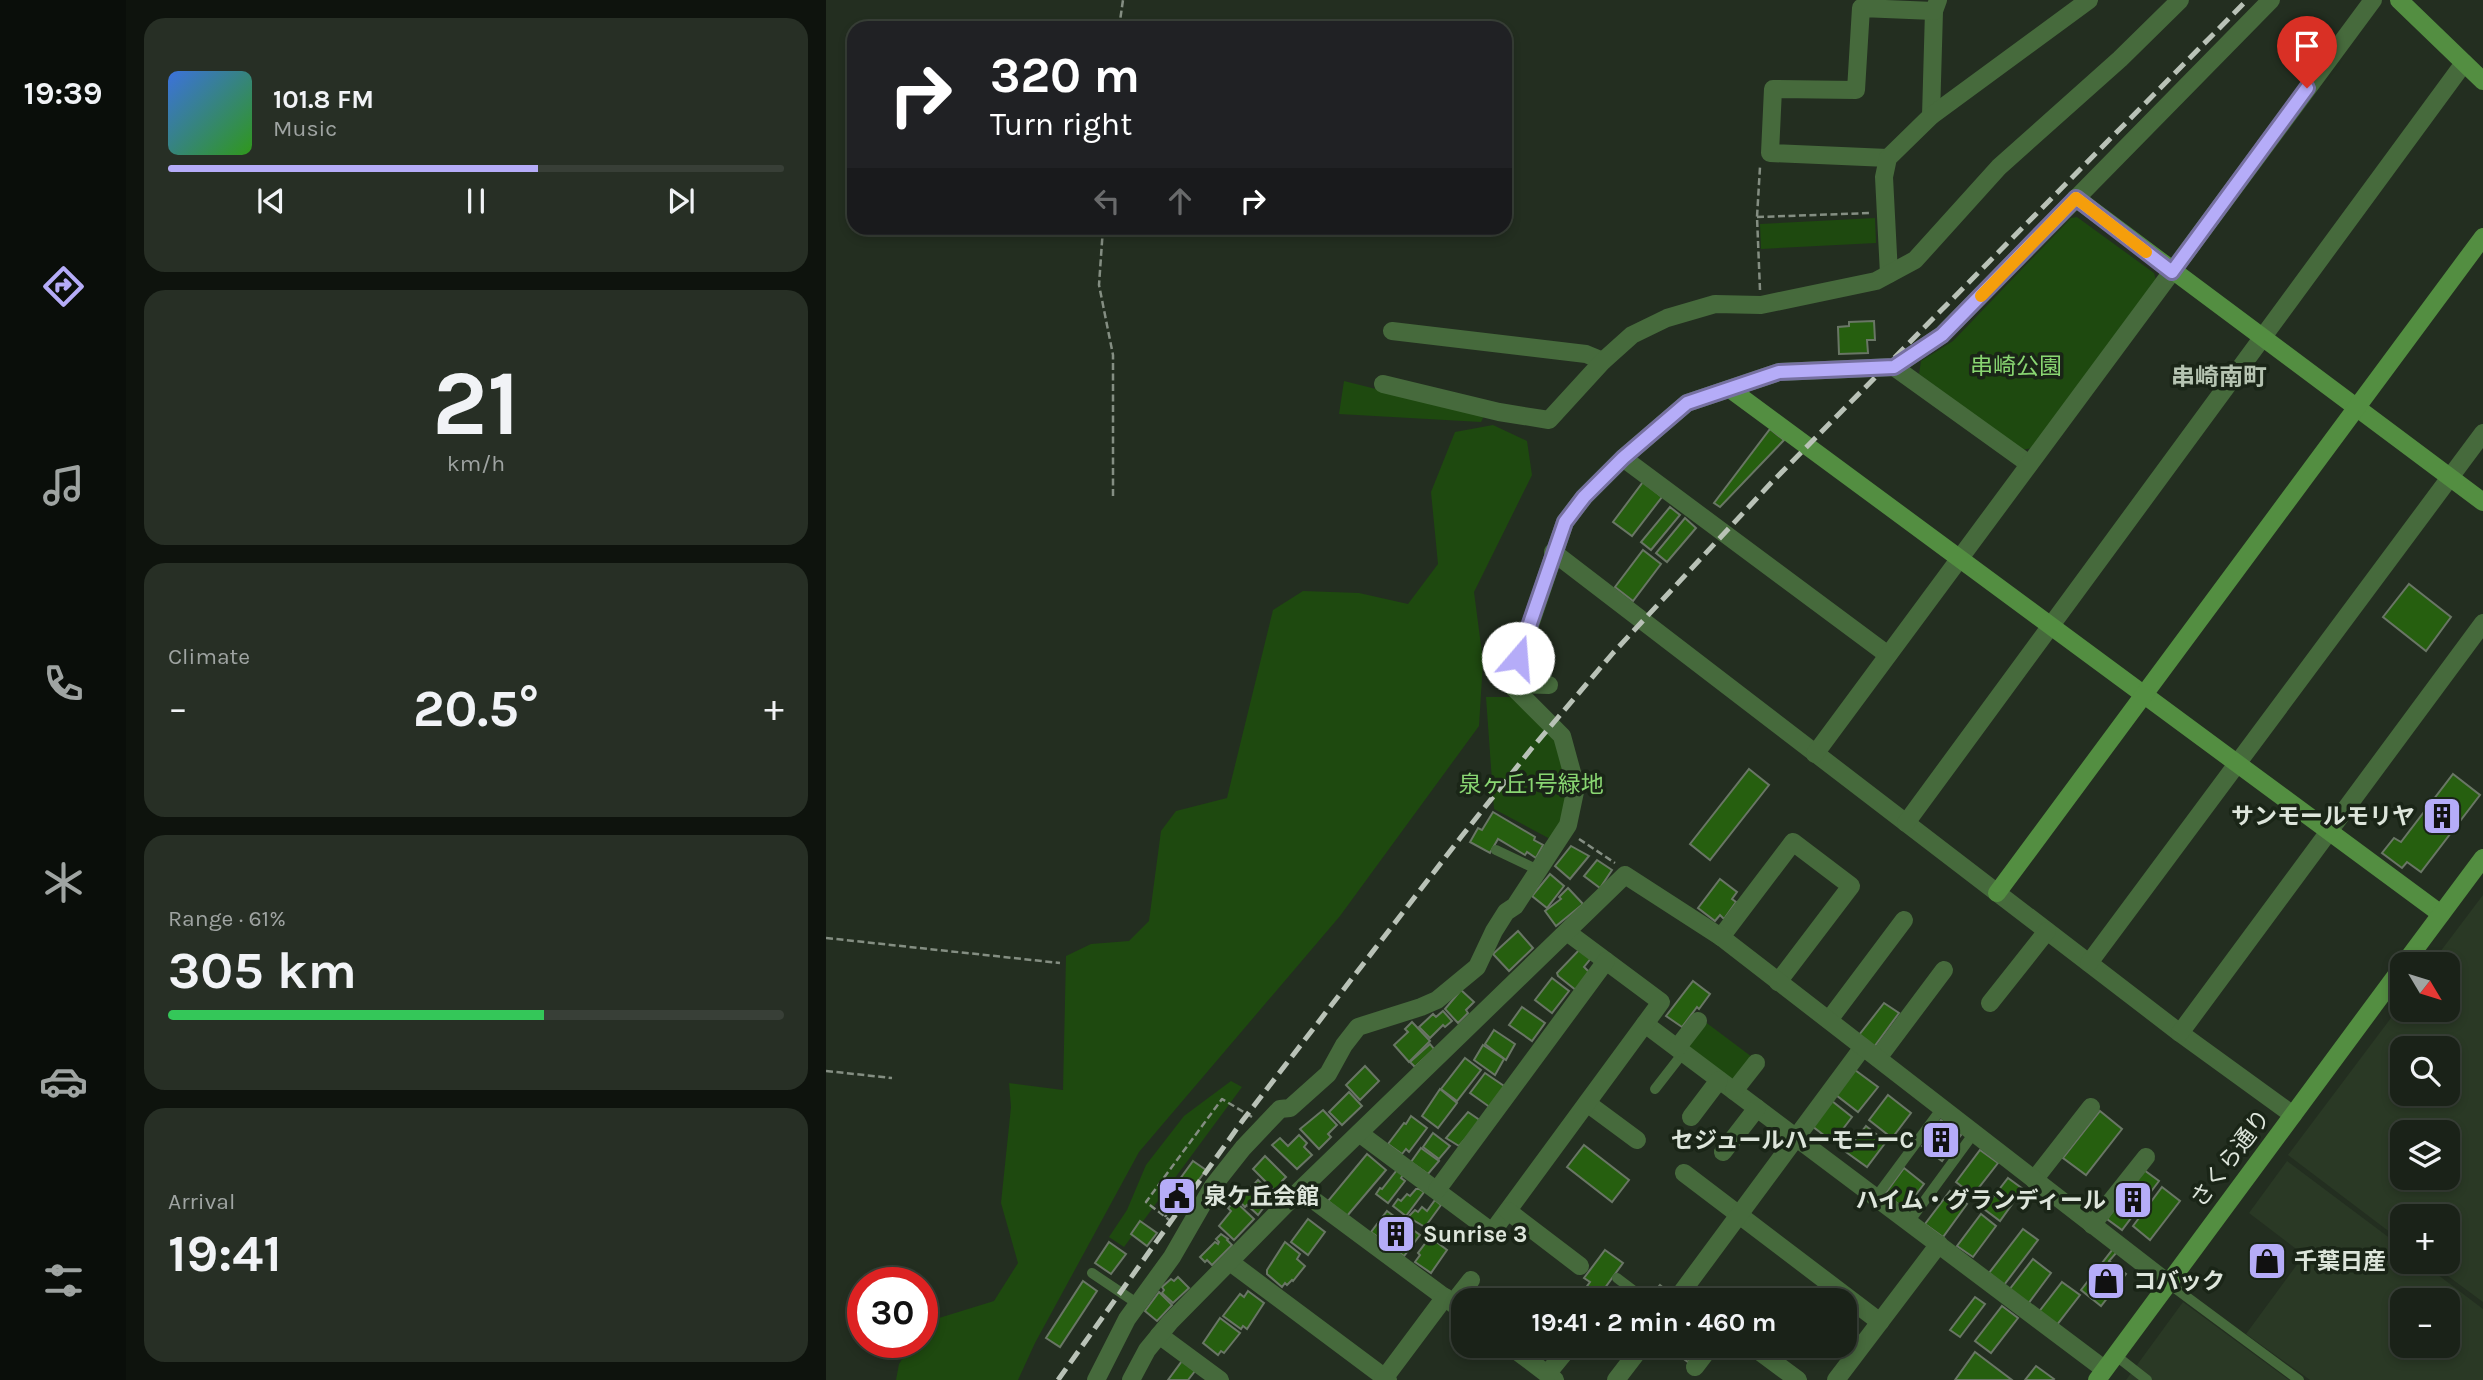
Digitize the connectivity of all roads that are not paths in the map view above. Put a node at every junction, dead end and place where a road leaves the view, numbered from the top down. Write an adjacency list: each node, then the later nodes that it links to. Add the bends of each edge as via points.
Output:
1 (2089, 0): 9 (street)
2 (2180, 0): 14 (street, via 1999,167 1915,260)
3 (2271, 0): 11 (street)
4 (2373, 0): 13 (street)
5 (2399, 0): 7 (street)
6 (1936, 6): 9 (street); 10 (street, via 1861,8 1856,90 1773,89 1770,153)
7 (2464, 63): 8 (street); 16 (street)
8 (2483, 81)
9 (1931, 116): 10 (street)
10 (1888, 158): 14 (street, via 1884,213)
11 (2076, 198): 13 (street); 18 (street, via 1942,335)
12 (2483, 237): 21 (street)
13 (2172, 272): 16 (street); 24 (street)
14 (1889, 274): 17 (street, via 1876,281 1761,305 1715,304 1667,318 1632,335)
15 (1392, 331): 17 (street, via 1586,354)
16 (2261, 338): 21 (street); 30 (street)
17 (1603, 361): 19 (street, via 1549,420)
18 (1894, 367): 20 (street, via 1779,372); 24 (street)
19 (1383, 384)
20 (1730, 389): 23 (street, via 1687,403); 28 (street)
21 (2356, 408): 25 (street); 34 (street)
22 (2483, 433): 25 (street)
23 (1623, 458): 27 (street, via 1565,522); 31 (street)
24 (2029, 464): 28 (street)
25 (2450, 477): 26 (street); 36 (street)
26 (2483, 502)
27 (1553, 552): 32 (street); 35 (street)
28 (1959, 558): 30 (street); 31 (street)
29 (2483, 623): 38 (street)
30 (2051, 625): 34 (street); 37 (street)
31 (1888, 655): 35 (street)
32 (1510, 684): 33 (street); 41 (street, via 1562,736 1576,787 1568,825)
33 (1549, 685)
34 (2144, 694): 36 (street); 42 (street)
35 (1815, 754): 37 (street)
36 (2238, 763): 38 (street); 50 (street)
37 (1906, 823): 42 (street)
38 (2329, 830): 43 (street); 58 (street)
39 (1496, 850): 41 (lane)
40 (2483, 858): 43 (street, さくら通り)
41 (1538, 870): 98 (street, via 1494,931 1477,967 1437,1000 1358,1027 1328,1074 1290,1108 1280,1109 1243,1148 1213,1186)
42 (1997, 893): 45 (street)
43 (2441, 914): 48 (street, さくら通り)
44 (1904, 920): 55 (street)
45 (2047, 931): 50 (street); 54 (street)
46 (1567, 932): 47 (street, via 1625,875); 49 (street); 72 (street)
47 (1721, 937): 52 (street); 52 (street, via 1793,842 1851,886)
48 (2413, 952)
49 (1606, 961): 57 (street, via 1661,1002); 81 (street)
50 (2089, 963): 58 (street)
51 (1944, 970): 61 (street)
52 (1779, 982): 55 (street)
53 (2390, 983): 70 (street, さくら通り)
54 (1990, 1003)
55 (1829, 1020): 59 (street)
56 (1698, 1021): 60 (street)
57 (1645, 1024): 60 (street); 66 (street)
58 (2180, 1033): 70 (street)
59 (1863, 1047): 61 (street); 74 (street)
60 (1680, 1051): 63 (street); 64 (lane)
61 (1878, 1059): 69 (street)
62 (1756, 1063): 65 (street)
63 (1719, 1080): 65 (street); 71 (street)
64 (1655, 1089)
65 (1734, 1091): 68 (street)
66 (1587, 1103): 75 (street); 83 (street)
67 (2091, 1107): 79 (street)
68 (1756, 1108): 74 (street); 76 (street)
69 (1942, 1108): 73 (street); 82 (lane)
70 (2292, 1115): 93 (street, さくら通り)
71 (1690, 1117)
72 (1359, 1133): 80 (street); 81 (street)
73 (1974, 1133): 79 (street); 85 (lane)
74 (1797, 1138): 82 (street); 84 (street)
75 (1637, 1140)
76 (1723, 1152)
77 (2146, 1157): 86 (street)
78 (1684, 1173): 84 (street)
79 (2034, 1180): 86 (street)
80 (1300, 1190): 88 (street); 97 (street)
81 (1437, 1190): 83 (street, via 1492,1232)
82 (1876, 1197): 85 (street)
83 (1508, 1211): 89 (street)
84 (1739, 1215): 96 (street); 100 (street)
85 (1909, 1222): 87 (street)
86 (2092, 1225): 93 (street)
87 (1939, 1244): 100 (street); 108 (street)
88 (1230, 1262): 101 (street); 111 (street)
89 (1580, 1266)
90 (1092, 1273): 98 (lane)
91 (1617, 1278): 95 (lane)
92 (1471, 1280): 94 (street)
93 (2168, 1283): 108 (street, さくら通り); 119 (lane)
94 (1465, 1288)
95 (1630, 1288)
96 (1689, 1288)
97 (1451, 1303)
98 (1138, 1304): 112 (street)
99 (1451, 1306): 111 (street)
100 (1880, 1322): 117 (street)
101 (1159, 1335): 113 (street); 114 (street)
102 (1526, 1358): 110 (street)
103 (1563, 1358): 110 (street)
104 (1633, 1358): 115 (street)
105 (1702, 1358): 107 (street)
106 (1764, 1358): 109 (street)
107 (1695, 1367)
108 (2105, 1368): 118 (lane)
109 (1779, 1374): 116 (street)
110 (1551, 1377)
111 (1385, 1379)
112 (1096, 1380)
113 (1131, 1380)
114 (1220, 1380)
115 (1616, 1380)
116 (1798, 1380)
117 (1836, 1380)
118 (2147, 1380)
119 (2299, 1380)

